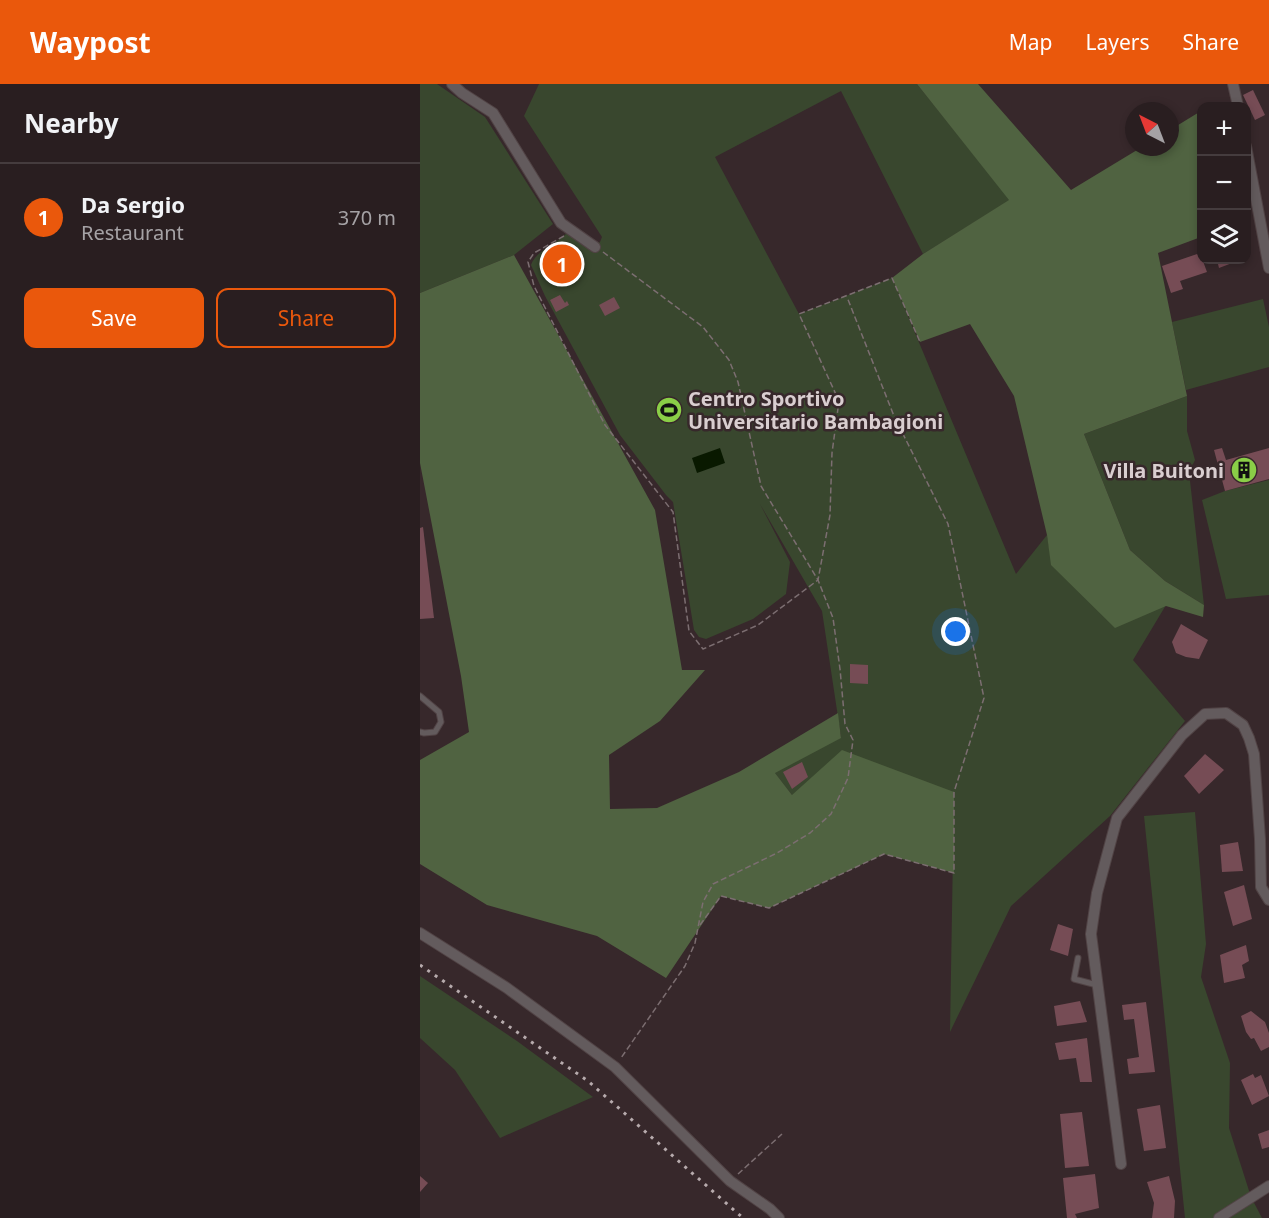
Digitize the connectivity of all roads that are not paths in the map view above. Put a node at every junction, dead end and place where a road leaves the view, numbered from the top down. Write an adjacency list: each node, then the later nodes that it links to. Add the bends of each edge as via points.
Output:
1 (452, 84): 5 (street, via 493,113 561,223)
2 (1233, 84): 3 (street)
3 (1237, 102)
4 (1248, 156): 6 (street)
5 (595, 247)
6 (1269, 268)
7 (420, 696): 8 (lane, via 438,712 441,722 435,732)
8 (420, 732)
9 (1269, 900): 12 (street, via 1260,887 1254,754 1249,738 1243,725 1226,714 1205,714 1182,735 1117,818 1097,893 1091,934)
10 (420, 933): 15 (street, via 507,988 615,1067 730,1181)
11 (1078, 958): 12 (lane, via 1074,980)
12 (1097, 985): 13 (street)
13 (1120, 1164)
14 (1269, 1186): 16 (street)
15 (779, 1218)
16 (1219, 1218)

